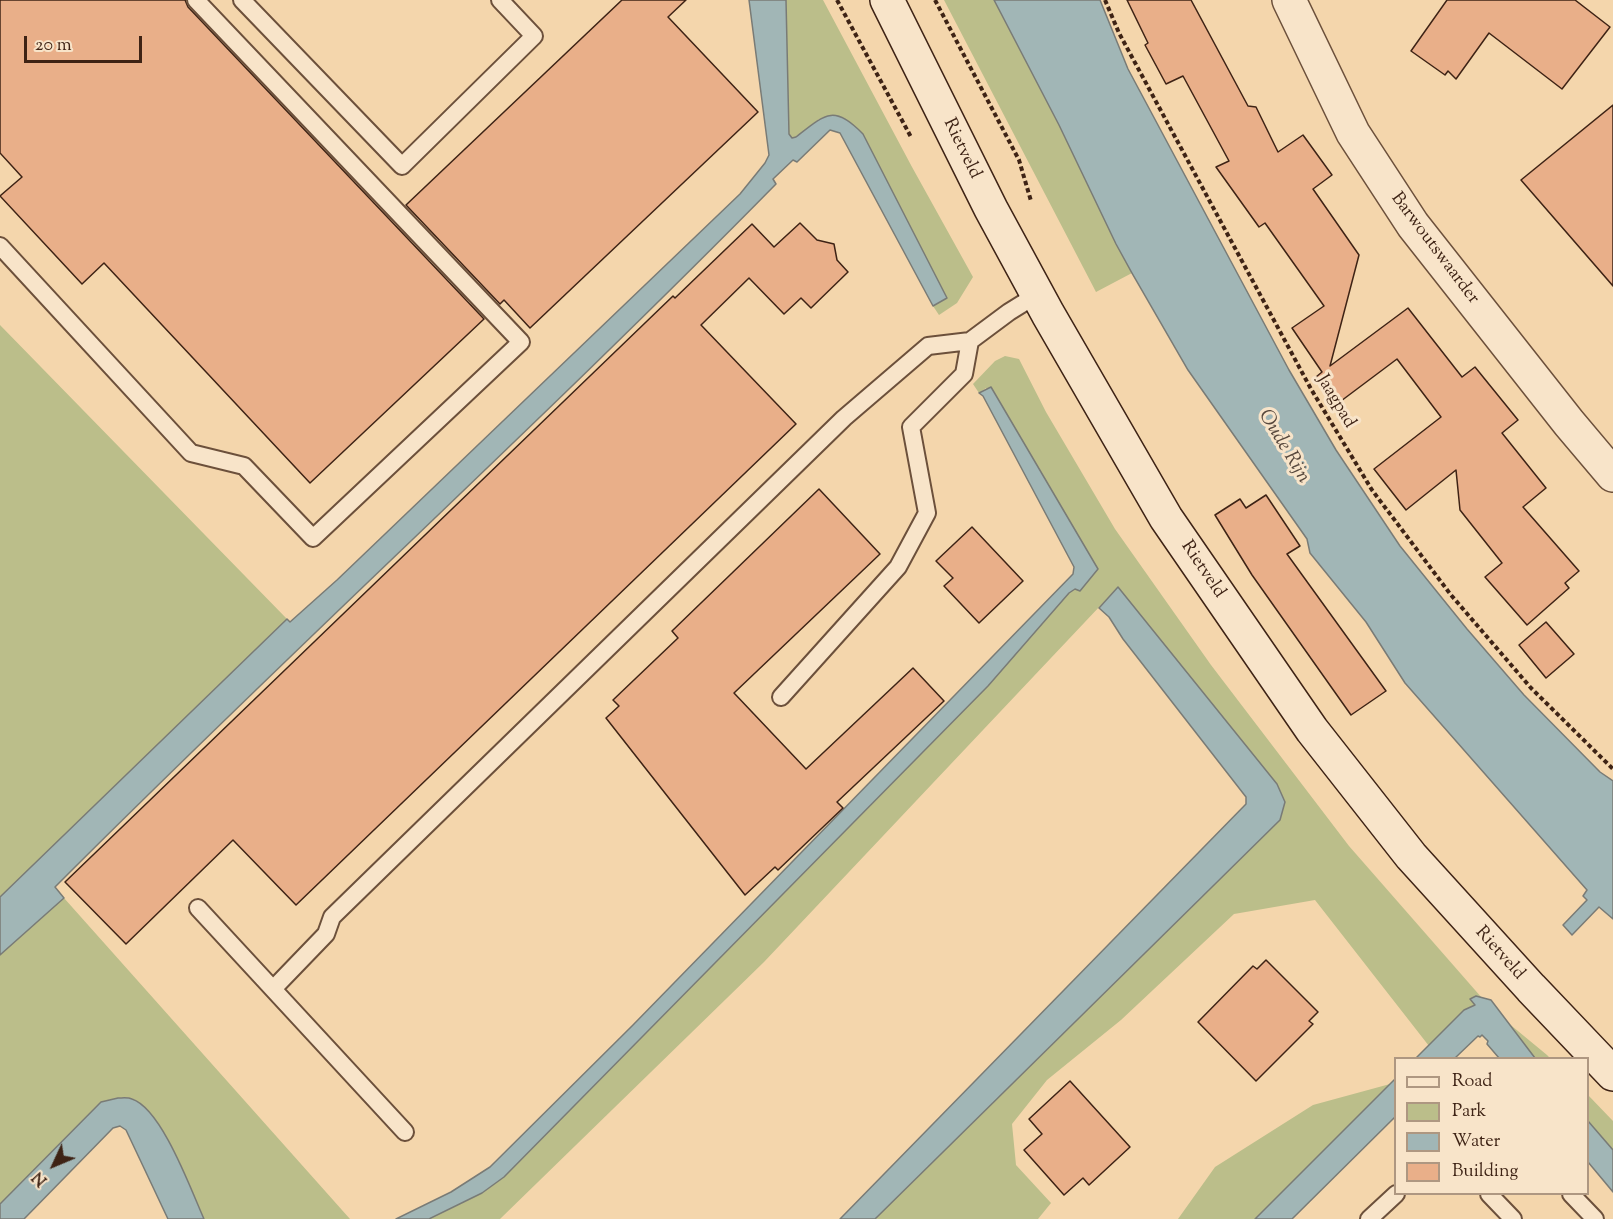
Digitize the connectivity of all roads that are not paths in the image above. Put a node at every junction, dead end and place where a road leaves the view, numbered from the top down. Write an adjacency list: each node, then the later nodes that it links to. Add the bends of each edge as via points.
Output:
1 (196, 0): 6 (lane, via 521,342 313,538 244,466 191,453)
2 (242, 0): 3 (lane, via 402,166 534,36)
3 (500, 0)
4 (887, 0): 7 (main road, Rietveld)
5 (1289, 0): 9 (main road, Barwoutswaarder, via 1353,133 1413,225)
6 (0, 246)
7 (1038, 294): 8 (lane); 13 (main road, Rietveld, via 1166,518 1312,730 1411,856)
8 (970, 341): 10 (lane, via 963,374 911,427 927,513 898,567); 12 (lane, via 928,346 844,418 332,917 326,934)
9 (1613, 476)
10 (781, 697)
11 (198, 908): 12 (lane)
12 (273, 989): 14 (lane)
13 (1613, 1074)
14 (405, 1132)
15 (1395, 1195): 18 (lane)
16 (1490, 1195): 19 (lane)
17 (1572, 1195): 20 (lane)
18 (1369, 1219)
19 (1513, 1219)
20 (1595, 1219)

